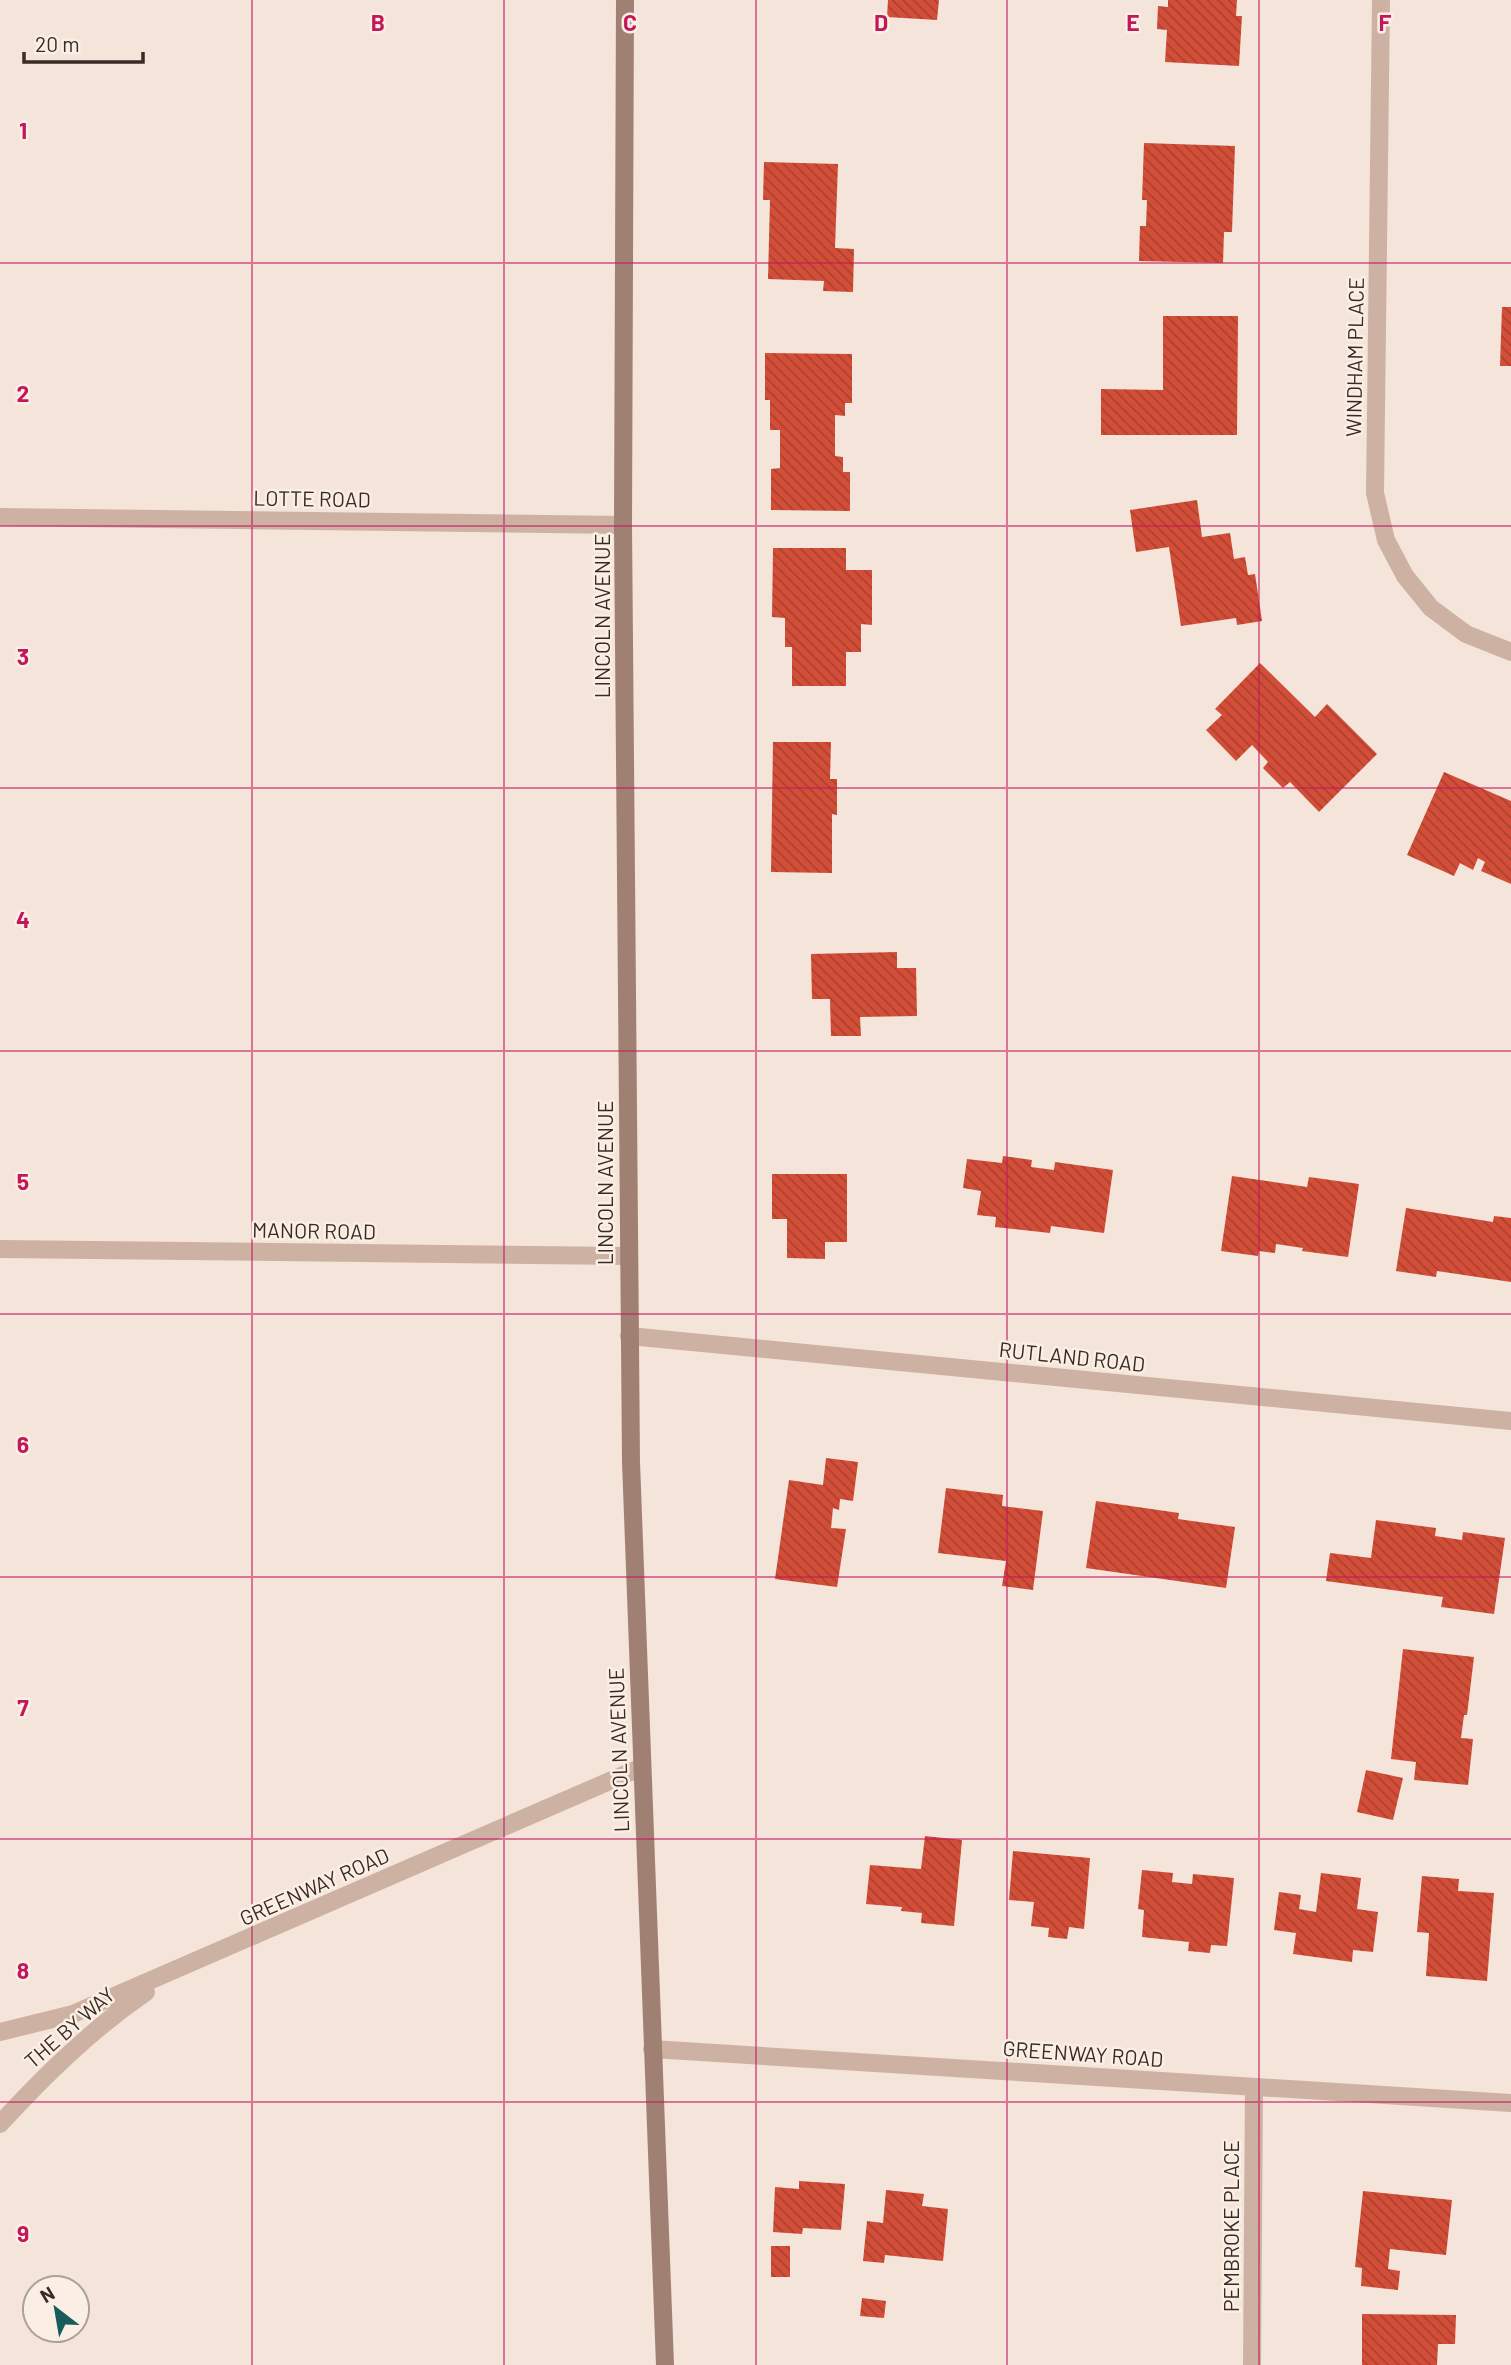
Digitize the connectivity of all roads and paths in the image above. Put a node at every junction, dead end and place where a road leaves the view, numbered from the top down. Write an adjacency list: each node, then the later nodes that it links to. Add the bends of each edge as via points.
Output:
1 (625, 0): 4 (main road, LINCOLN AVENUE)
2 (1381, 0): 5 (street, WINDHAM PLACE, via 1375,493 1386,540 1405,576 1431,608 1466,634)
3 (0, 517): 4 (street, LOTTE ROAD)
4 (623, 525): 7 (main road, LINCOLN AVENUE)
5 (1511, 652)
6 (0, 1249): 7 (street, MANOR ROAD)
7 (628, 1256): 8 (main road, LINCOLN AVENUE)
8 (629, 1336): 9 (street, RUTLAND ROAD); 10 (main road, LINCOLN AVENUE)
9 (1511, 1421)
10 (642, 1767): 11 (street, GREENWAY ROAD); 13 (main road, LINCOLN AVENUE)
11 (174, 1972): 12 (street, GREENWAY ROAD, via 73,2014); 16 (street, THE BY WAY, via 109,2017 50,2070)
12 (0, 2032)
13 (652, 2049): 14 (street, GREENWAY ROAD); 17 (main road, LINCOLN AVENUE)
14 (1254, 2087): 15 (street, GREENWAY ROAD); 18 (street, PEMBROKE PLACE)
15 (1511, 2103)
16 (0, 2124)
17 (664, 2365)
18 (1252, 2365)

